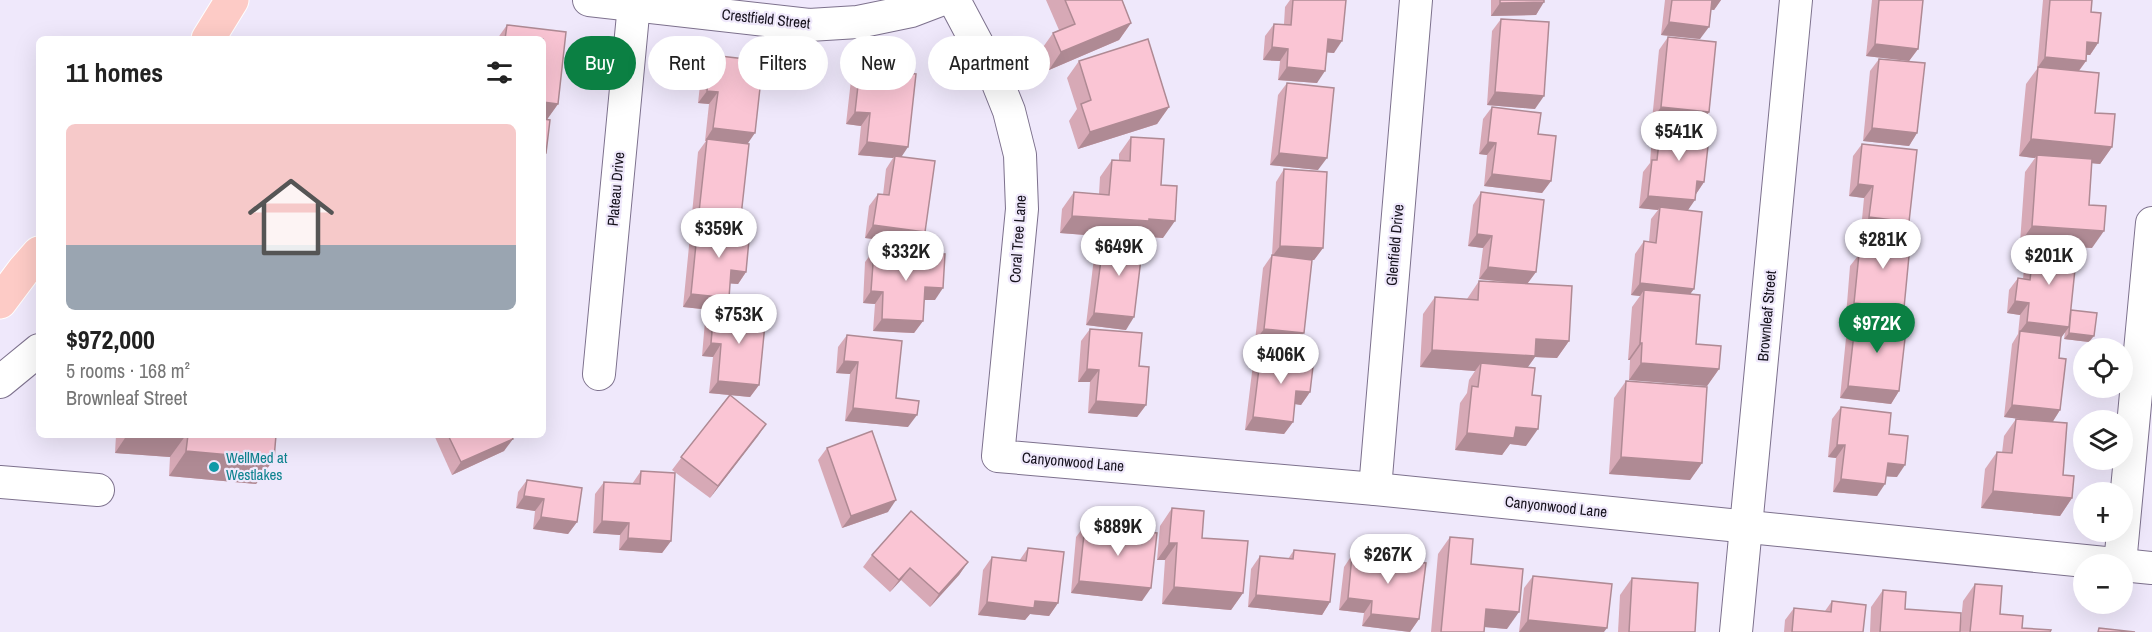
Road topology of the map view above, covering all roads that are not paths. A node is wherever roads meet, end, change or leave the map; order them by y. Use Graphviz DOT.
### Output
graph roads {
  1 [pos="232,0"];
  2 [pos="589,0"];
  3 [pos="940,0"];
  4 [pos="954,0"];
  5 [pos="1416,0"];
  6 [pos="1796,0"];
  7 [pos="634,4"];
  8 [pos="210,36"];
  9 [pos="2152,223"];
  10 [pos="21,269"];
  11 [pos="0,302"];
  12 [pos="36,352"];
  13 [pos="599,374"];
  14 [pos="0,382"];
  15 [pos="998,456"];
  16 [pos="0,482"];
  17 [pos="1374,489"];
  18 [pos="98,490"];
  19 [pos="1748,526"];
  20 [pos="2122,554"];
  21 [pos="2073,560"];
  22 [pos="2133,566"];
  23 [pos="2152,568"];
  24 [pos="1736,632"];
  1 -- 8 [label="main road"];
  2 -- 7 [label="street, Crestfield Street"];
  3 -- 7 [label="street, Crestfield Street"];
  4 -- 15 [label="street, Coral Tree Lane"];
  5 -- 17 [label="street, Glenfield Drive"];
  6 -- 19 [label="street, Brownleaf Street"];
  7 -- 13 [label="street, Plateau Drive"];
  9 -- 20 [label="street"];
  10 -- 11 [label="main road"];
  12 -- 14 [label="street"];
  15 -- 17 [label="street, Canyonwood Lane"];
  16 -- 18 [label="street"];
  17 -- 19 [label="street, Canyonwood Lane"];
  19 -- 21 [label="street, Canyonwood Lane"];
  19 -- 24 [label="street, Brownleaf Street"];
  22 -- 23 [label="street"];
}
